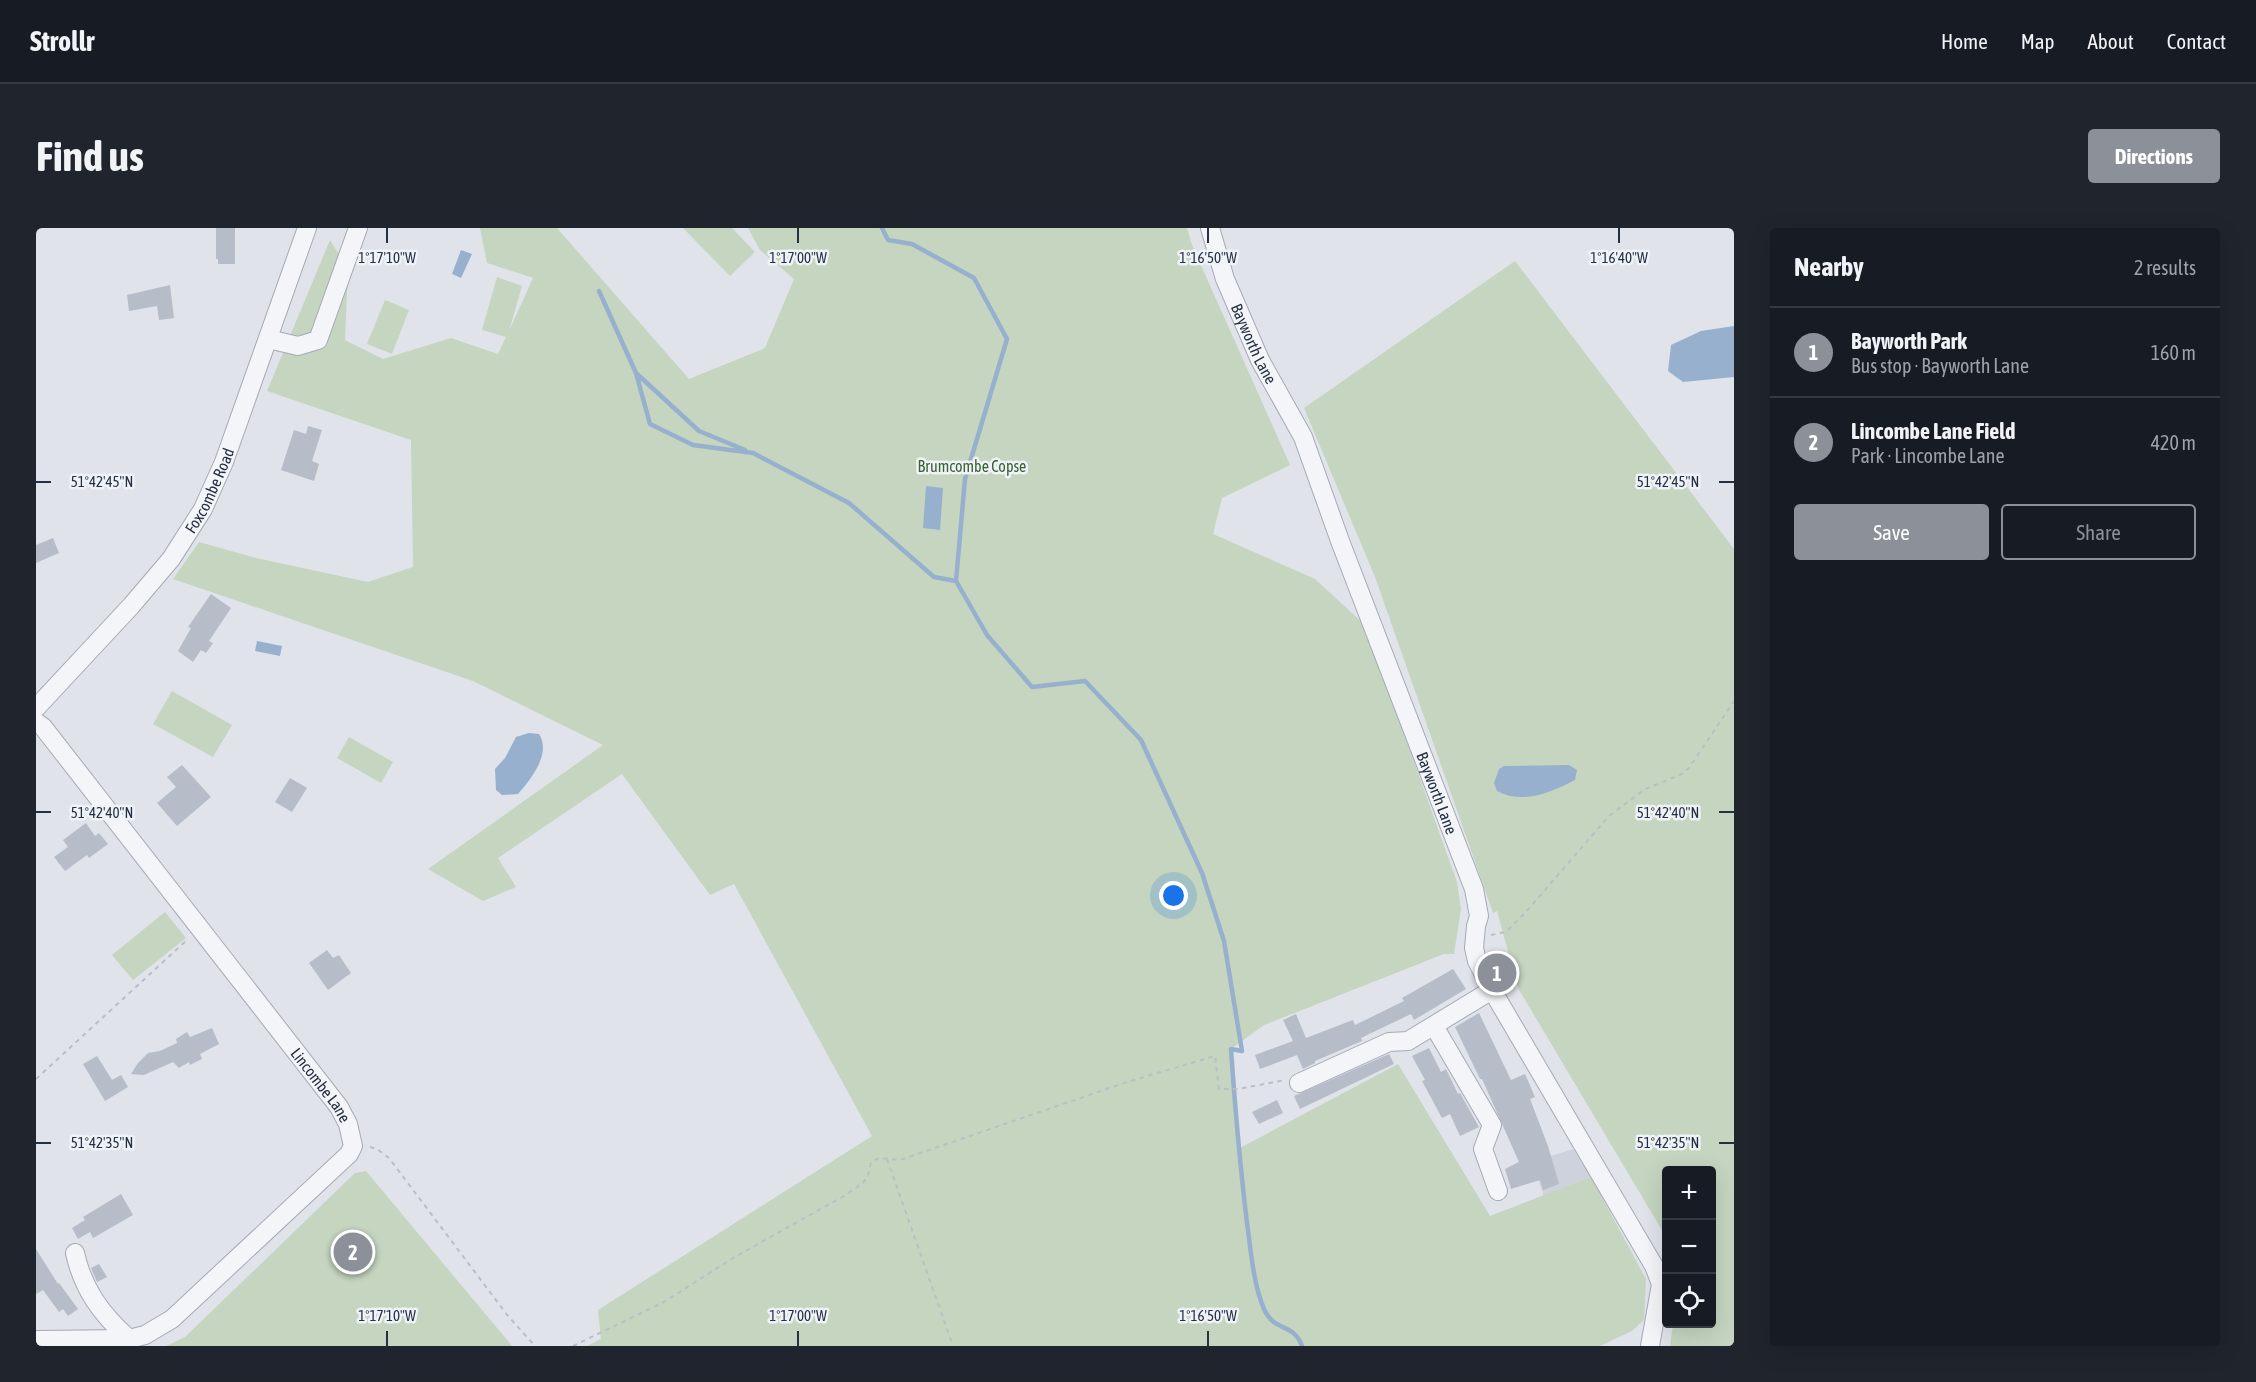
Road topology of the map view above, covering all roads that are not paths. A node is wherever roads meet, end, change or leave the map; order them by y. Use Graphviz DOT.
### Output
graph roads {
  1 [pos="307,228"];
  2 [pos="358,228"];
  3 [pos="1210,228"];
  4 [pos="268,339"];
  5 [pos="36,708"];
  6 [pos="36,722"];
  7 [pos="1492,990"];
  8 [pos="1434,1026"];
  9 [pos="1299,1083"];
  10 [pos="1498,1191"];
  11 [pos="75,1253"];
  12 [pos="129,1339"];
  13 [pos="46,1342"];
  14 [pos="1650,1346"];
  1 -- 4 [label="street, Foxcombe Road"];
  2 -- 4 [label="street"];
  3 -- 7 [label="street, Bayworth Lane"];
  4 -- 5 [label="street, Foxcombe Road"];
  6 -- 12 [label="street, Lincombe Lane"];
  7 -- 8 [label="street"];
  7 -- 14 [label="street, Bayworth Lane"];
  8 -- 9 [label="street"];
  8 -- 10 [label="street"];
  11 -- 12 [label="street"];
  12 -- 13 [label="street"];
}
